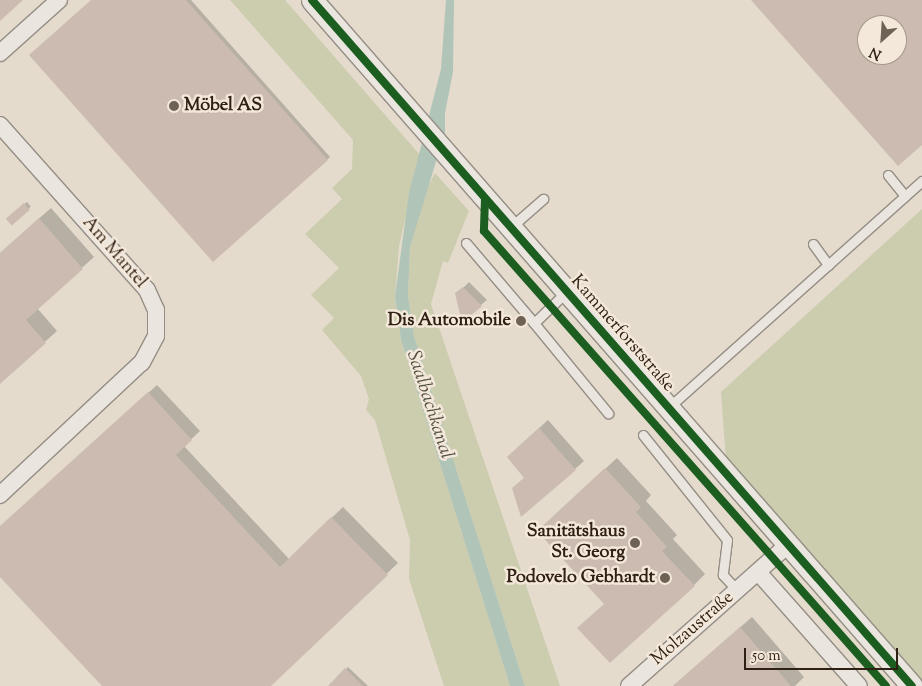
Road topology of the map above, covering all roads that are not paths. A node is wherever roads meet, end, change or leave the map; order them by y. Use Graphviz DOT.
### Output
graph roads {
  1 [pos="58,0"];
  2 [pos="315,2"];
  3 [pos="0,53"];
  4 [pos="0,125"];
  5 [pos="888,175"];
  6 [pos="922,181"];
  7 [pos="905,196"];
  8 [pos="542,199"];
  9 [pos="509,228"];
  10 [pos="466,243"];
  11 [pos="813,244"];
  12 [pos="828,265"];
  13 [pos="566,293"];
  14 [pos="534,323"];
  15 [pos="668,408"];
  16 [pos="608,413"];
  17 [pos="643,435"];
  18 [pos="0,495"];
  19 [pos="788,546"];
  20 [pos="758,572"];
  21 [pos="737,590"];
  22 [pos="629,686"];
  23 [pos="859,686"];
  24 [pos="912,686"];
  1 -- 3 [label="street"];
  2 -- 9 [label="street, Kammerforststraße"];
  4 -- 18 [label="street, Am Mantel"];
  5 -- 7 [label="lane"];
  6 -- 7 [label="lane"];
  7 -- 12 [label="lane"];
  8 -- 9 [label="lane"];
  9 -- 13 [label="street, Kammerforststraße"];
  10 -- 14 [label="lane"];
  11 -- 12 [label="lane"];
  12 -- 15 [label="lane"];
  13 -- 14 [label="lane"];
  13 -- 15 [label="street, Kammerforststraße"];
  14 -- 16 [label="lane"];
  15 -- 19 [label="street, Kammerforststraße"];
  17 -- 21 [label="lane"];
  19 -- 20 [label="street, Molzaustraße"];
  19 -- 24 [label="street, Kammerforststraße"];
  20 -- 21 [label="street, Molzaustraße"];
  20 -- 23 [label="street"];
  21 -- 22 [label="street, Molzaustraße"];
}
